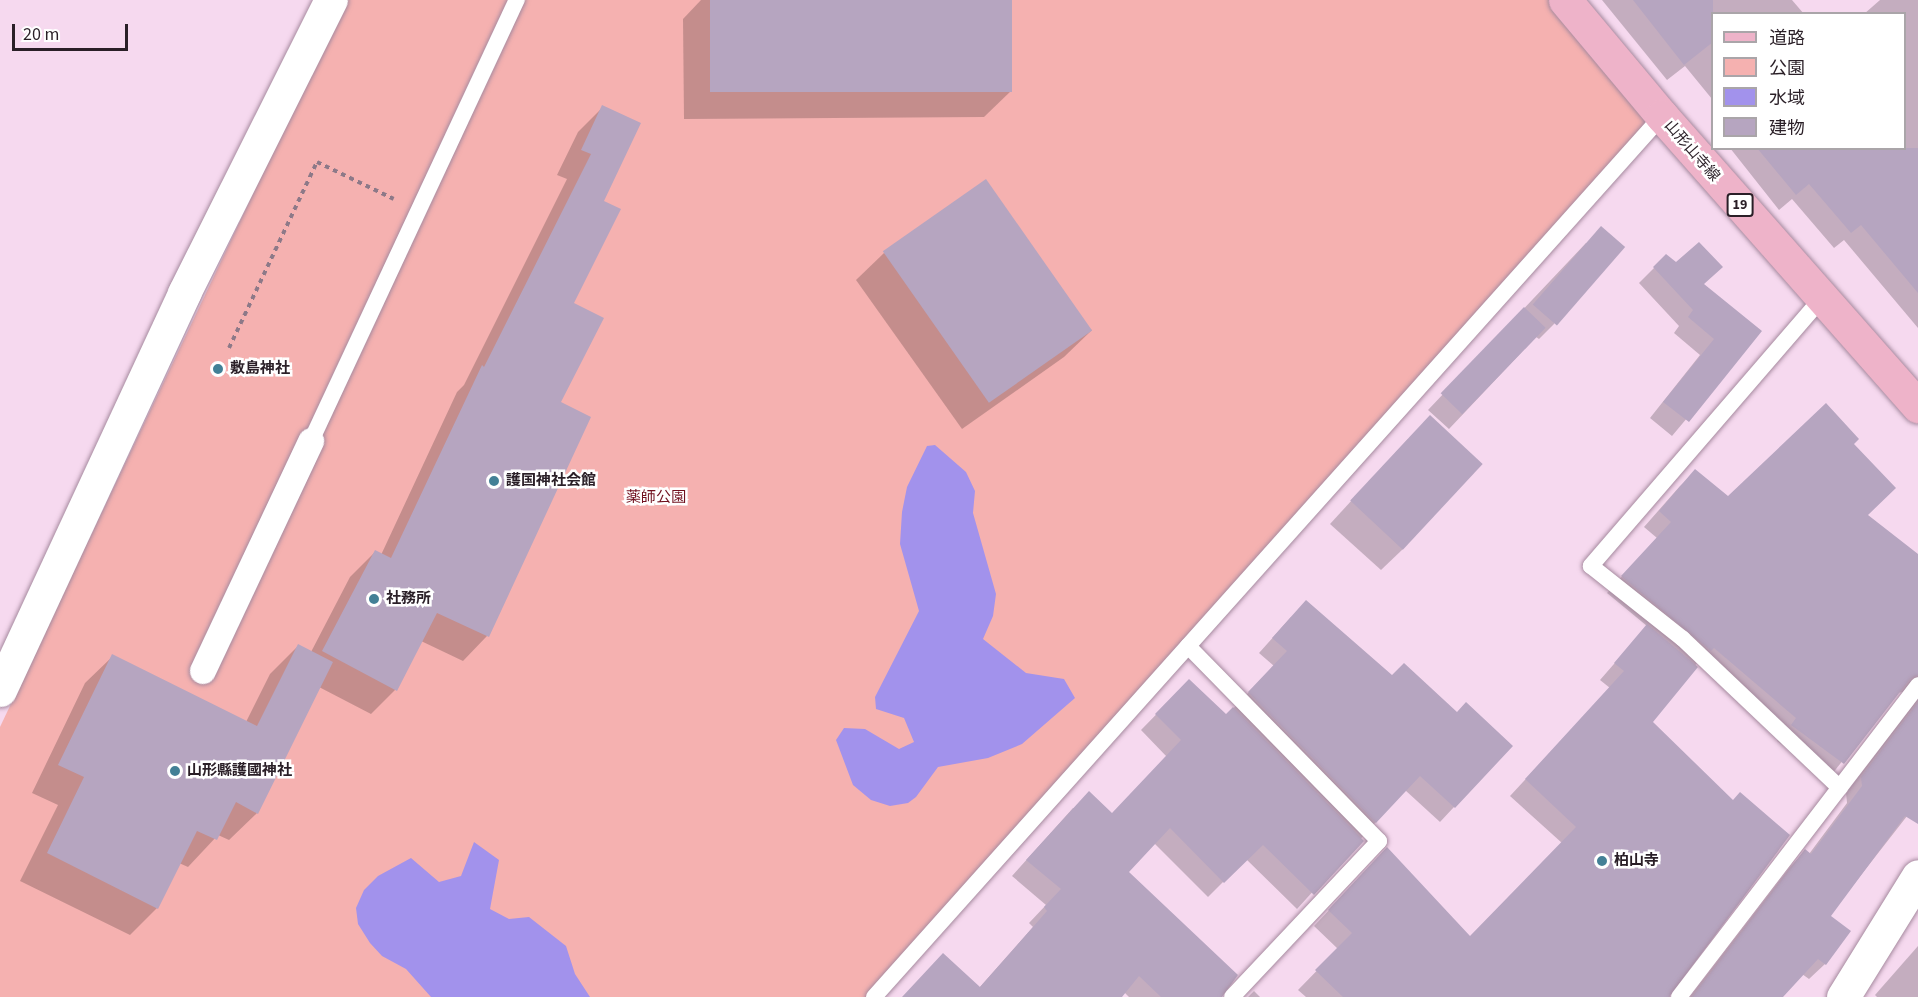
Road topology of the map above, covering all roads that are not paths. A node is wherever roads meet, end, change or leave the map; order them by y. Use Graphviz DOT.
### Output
graph roads {
  1 [pos="331,0"];
  2 [pos="518,0"];
  3 [pos="1565,0"];
  4 [pos="1662,116"];
  5 [pos="1822,298"];
  6 [pos="1918,406"];
  7 [pos="311,441"];
  8 [pos="1188,646"];
  9 [pos="203,671"];
  10 [pos="1918,685"];
  11 [pos="0,690"];
  12 [pos="1840,788"];
  13 [pos="1918,876"];
  14 [pos="874,997"];
  15 [pos="1232,997"];
  16 [pos="1679,997"];
  17 [pos="1843,997"];
  1 -- 11 [label="street"];
  2 -- 7 [label="lane"];
  3 -- 4 [label="main road, 山形山寺線 / 19"];
  4 -- 5 [label="main road, 山形山寺線 / 19"];
  4 -- 8 [label="lane"];
  5 -- 6 [label="main road, 山形山寺線 / 19"];
  5 -- 12 [label="lane"];
  7 -- 9 [label="street"];
  8 -- 14 [label="lane"];
  8 -- 15 [label="lane"];
  10 -- 12 [label="lane"];
  12 -- 16 [label="lane"];
  13 -- 17 [label="street"];
}
